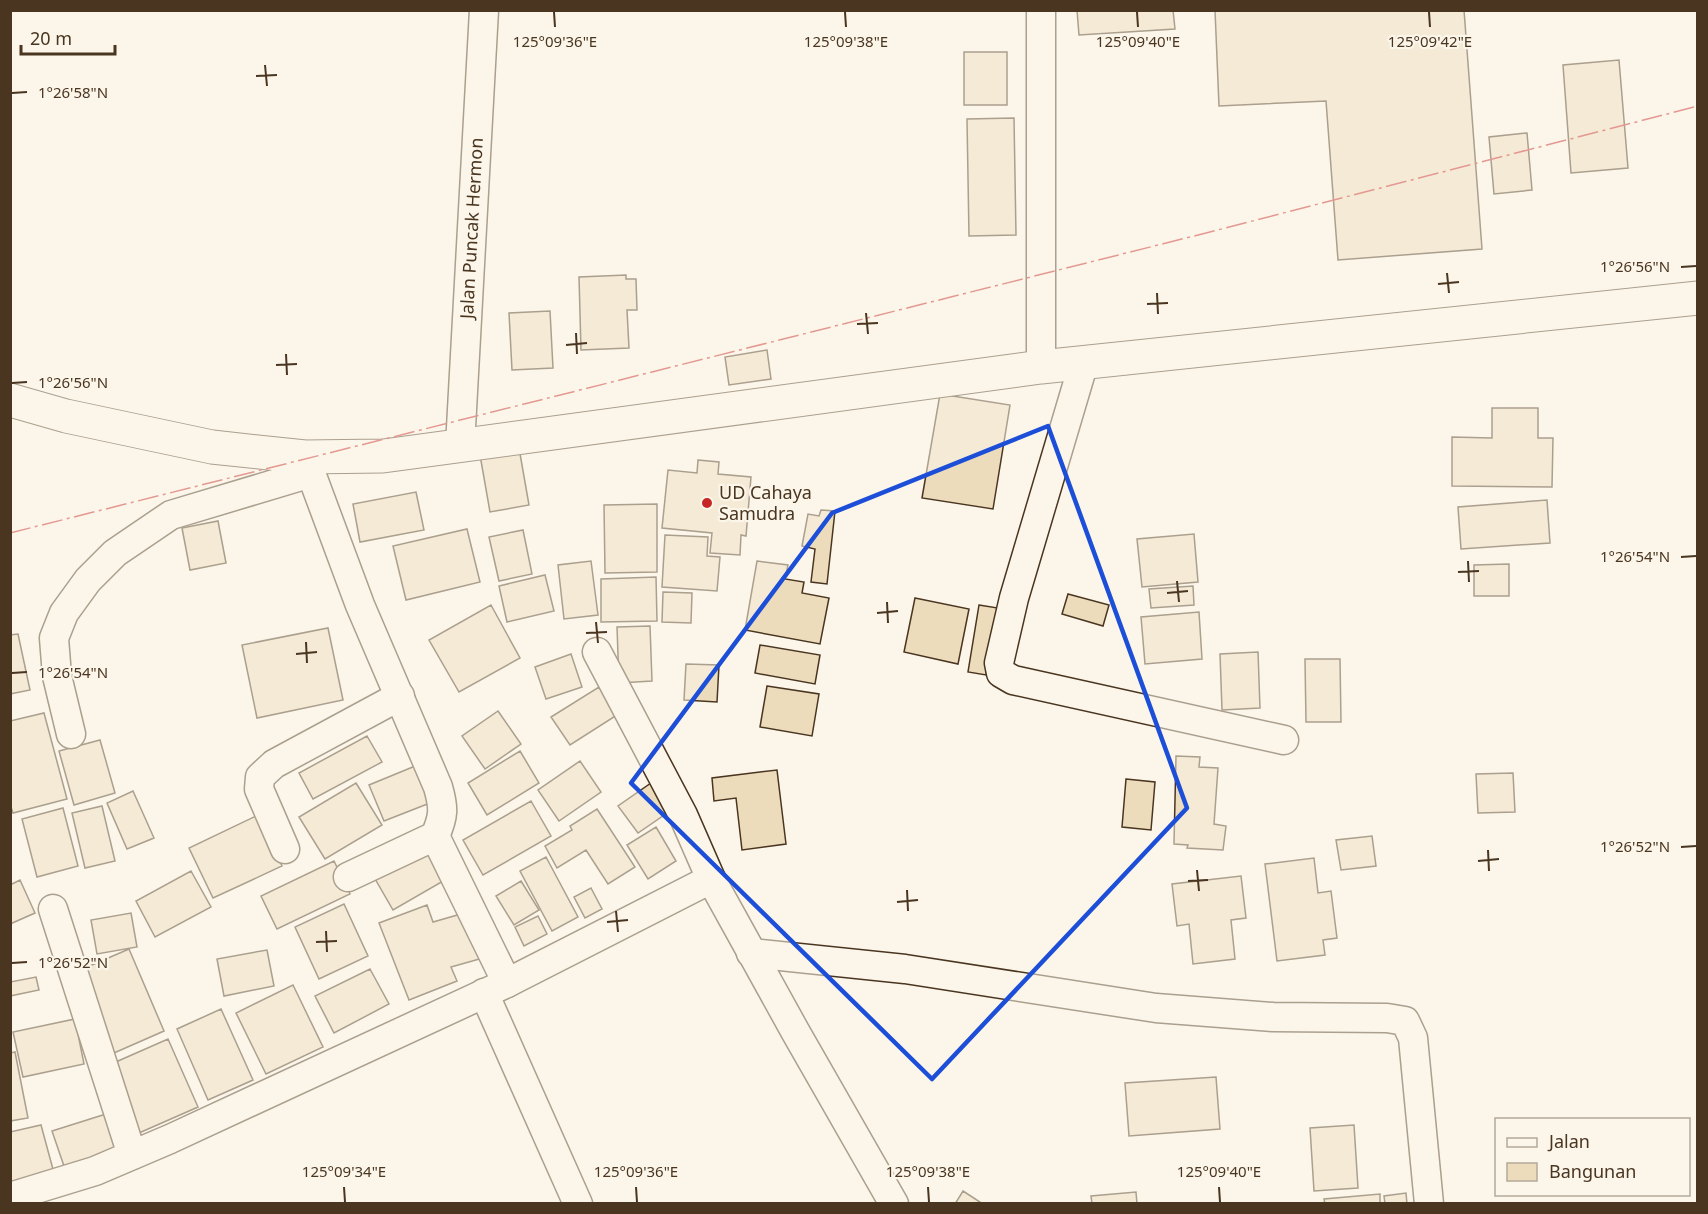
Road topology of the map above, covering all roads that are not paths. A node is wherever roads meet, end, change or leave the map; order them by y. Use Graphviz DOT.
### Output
graph roads {
  1 [pos="484,10"];
  2 [pos="1041,10"];
  3 [pos="1698,298"];
  4 [pos="1084,362"];
  5 [pos="1041,367"];
  6 [pos="10,400"];
  7 [pos="460,446"];
  8 [pos="308,465"];
  9 [pos="597,652"];
  10 [pos="400,696"];
  11 [pos="71,734"];
  12 [pos="1284,740"];
  13 [pos="435,836"];
  14 [pos="285,849"];
  15 [pos="348,877"];
  16 [pos="711,879"];
  17 [pos="52,909"];
  18 [pos="751,953"];
  19 [pos="495,988"];
  20 [pos="132,1155"];
  21 [pos="10,1197"];
  22 [pos="578,1203"];
  23 [pos="894,1203"];
  24 [pos="1429,1203"];
  1 -- 7 [label="street, Jalan Puncak Hermon"];
  2 -- 5 [label="street"];
  3 -- 4 [label="street"];
  4 -- 5 [label="street"];
  4 -- 12 [label="street"];
  5 -- 7 [label="street"];
  6 -- 8 [label="street"];
  7 -- 8 [label="street"];
  8 -- 10 [label="street"];
  8 -- 11 [label="street"];
  9 -- 16 [label="street"];
  10 -- 13 [label="street"];
  10 -- 14 [label="street"];
  13 -- 15 [label="street"];
  13 -- 19 [label="street"];
  16 -- 18 [label="street"];
  16 -- 19 [label="street"];
  17 -- 20 [label="street"];
  18 -- 23 [label="street"];
  18 -- 24 [label="street"];
  19 -- 20 [label="street"];
  19 -- 22 [label="street"];
  20 -- 21 [label="street"];
}
